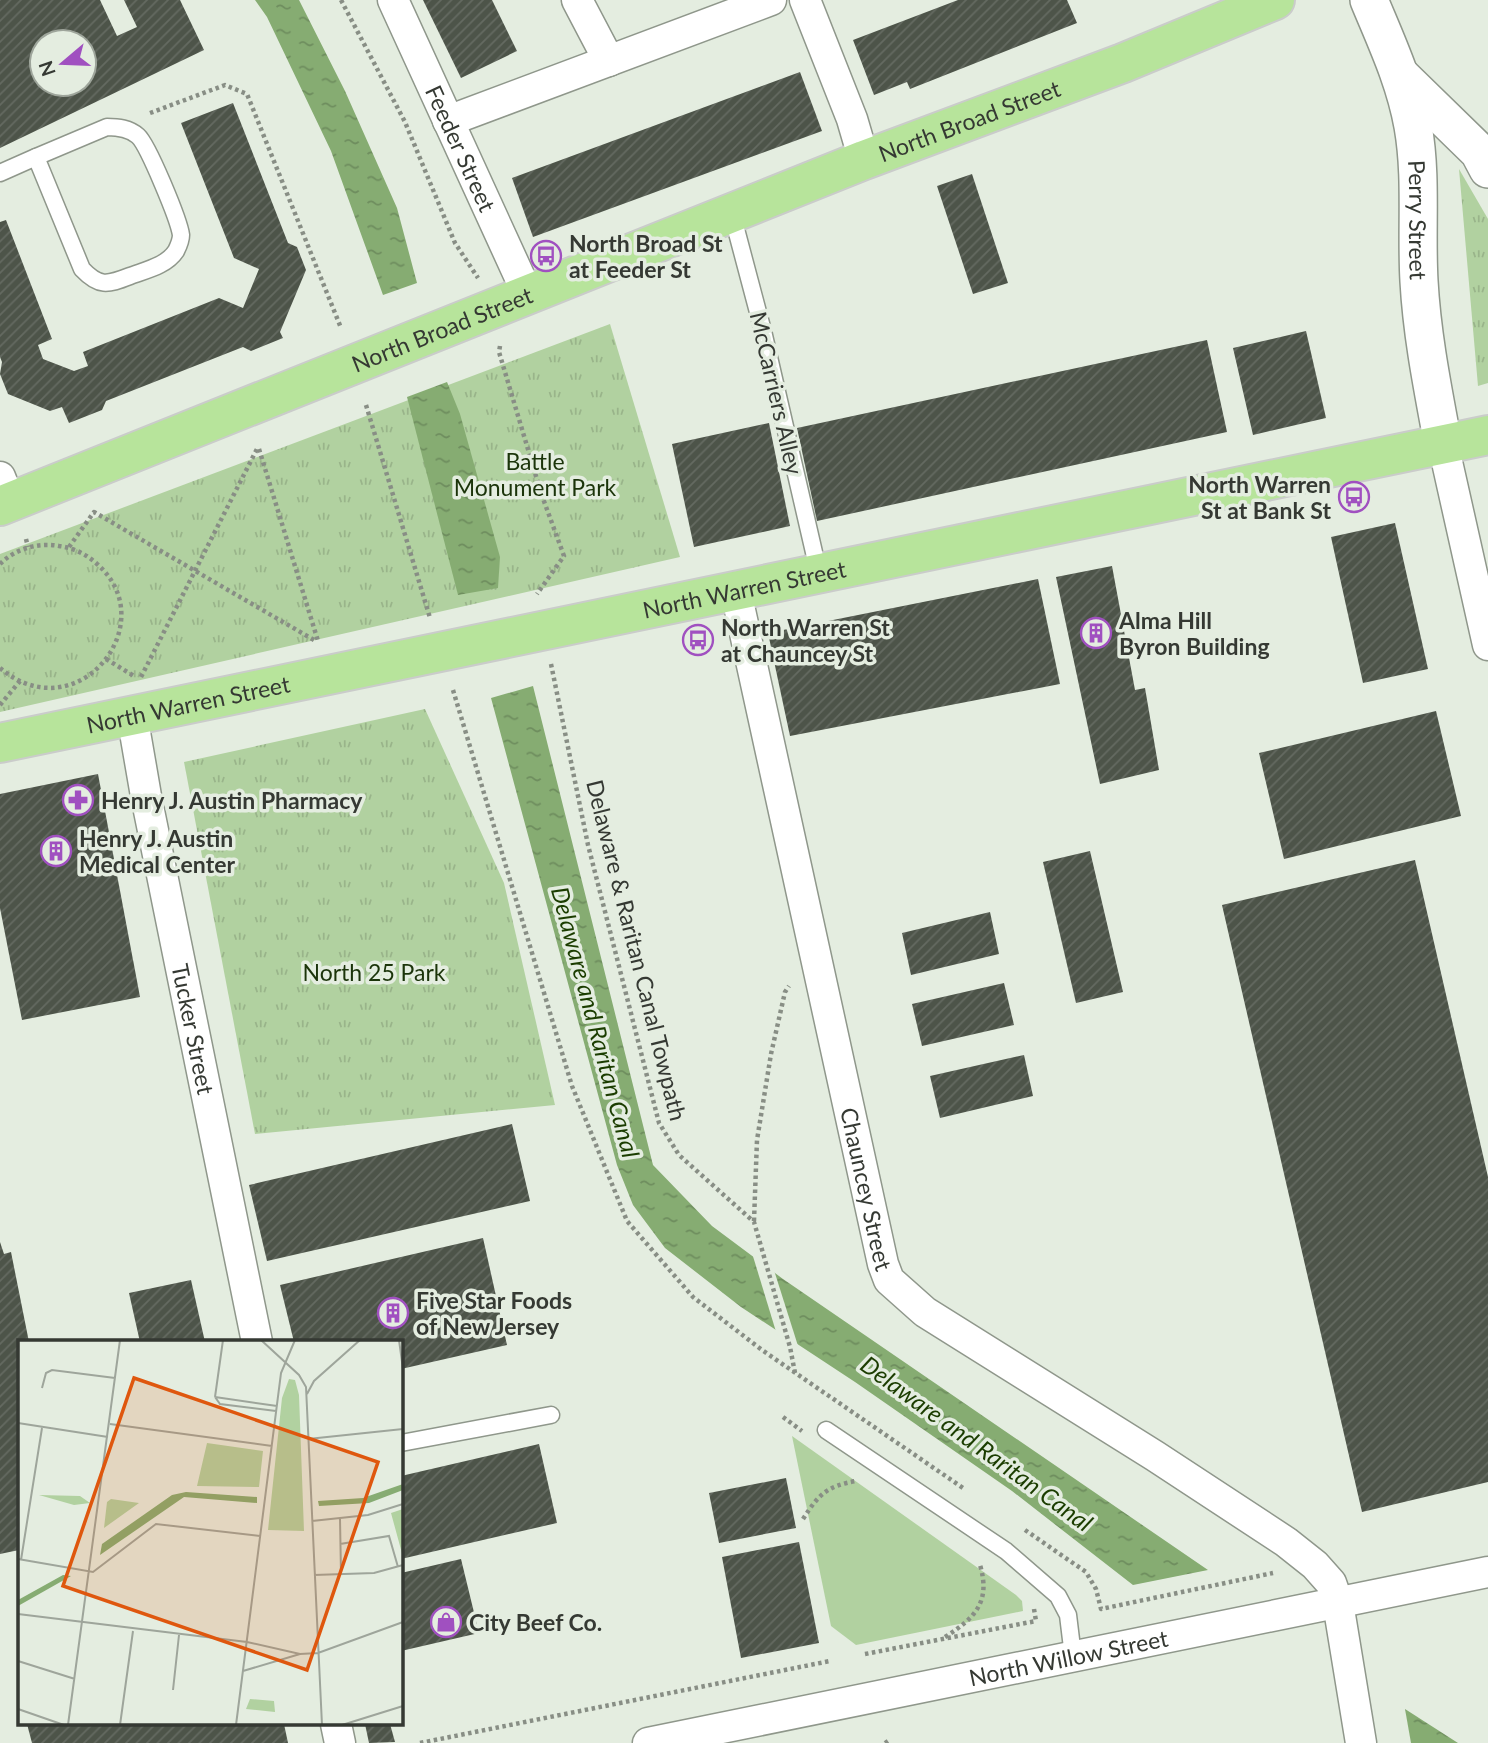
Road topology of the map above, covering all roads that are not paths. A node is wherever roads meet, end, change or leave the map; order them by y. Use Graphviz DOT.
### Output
graph roads {
  1 [pos="393,0"];
  2 [pos="577,0"];
  3 [pos="771,0"];
  4 [pos="805,0"];
  5 [pos="1275,0"];
  6 [pos="1368,0"];
  7 [pos="609,61"];
  8 [pos="1401,76"];
  9 [pos="448,121"];
  10 [pos="36,157"];
  11 [pos="864,160"];
  12 [pos="1488,169"];
  13 [pos="0,173"];
  14 [pos="732,214"];
  15 [pos="528,295"];
  16 [pos="1488,435"];
  17 [pos="1443,444"];
  18 [pos="3,495"];
  19 [pos="818,574"];
  20 [pos="736,592"];
  21 [pos="1488,645"];
  22 [pos="132,715"];
  23 [pos="0,743"];
  24 [pos="257,1340"];
  25 [pos="551,1415"];
  26 [pos="826,1430"];
  27 [pos="402,1443"];
  28 [pos="1488,1573"];
  29 [pos="1338,1603"];
  30 [pos="1073,1656"];
  31 [pos="648,1743"];
  32 [pos="1361,1743"];
  1 -- 9 [label="street, Feeder Street"];
  2 -- 7 [label="street"];
  3 -- 7 [label="street"];
  4 -- 11 [label="street"];
  5 -- 11 [label="main road, North Broad Street"];
  6 -- 8 [label="street, Perry Street"];
  7 -- 9 [label="street"];
  8 -- 12 [label="street"];
  8 -- 17 [label="street, Perry Street"];
  9 -- 15 [label="street, Feeder Street"];
  10 -- 10 [label="lane"];
  10 -- 13 [label="lane"];
  11 -- 14 [label="main road, North Broad Street"];
  14 -- 15 [label="main road, North Broad Street"];
  14 -- 19 [label="lane, McCarriers Alley"];
  15 -- 18 [label="main road, North Broad Street"];
  16 -- 17 [label="main road, North Warren Street"];
  17 -- 19 [label="main road, North Warren Street"];
  17 -- 21 [label="street"];
  19 -- 20 [label="main road, North Warren Street"];
  20 -- 22 [label="main road, North Warren Street"];
  20 -- 29 [label="street, Chauncey Street"];
  22 -- 23 [label="main road, North Warren Street"];
  22 -- 24 [label="street, Tucker Street"];
  25 -- 27 [label="lane"];
  26 -- 30 [label="lane"];
  28 -- 29 [label="street, North Willow Street"];
  29 -- 30 [label="street, North Willow Street"];
  29 -- 32 [label="street, Chauncey Street"];
  30 -- 31 [label="street, North Willow Street"];
}
